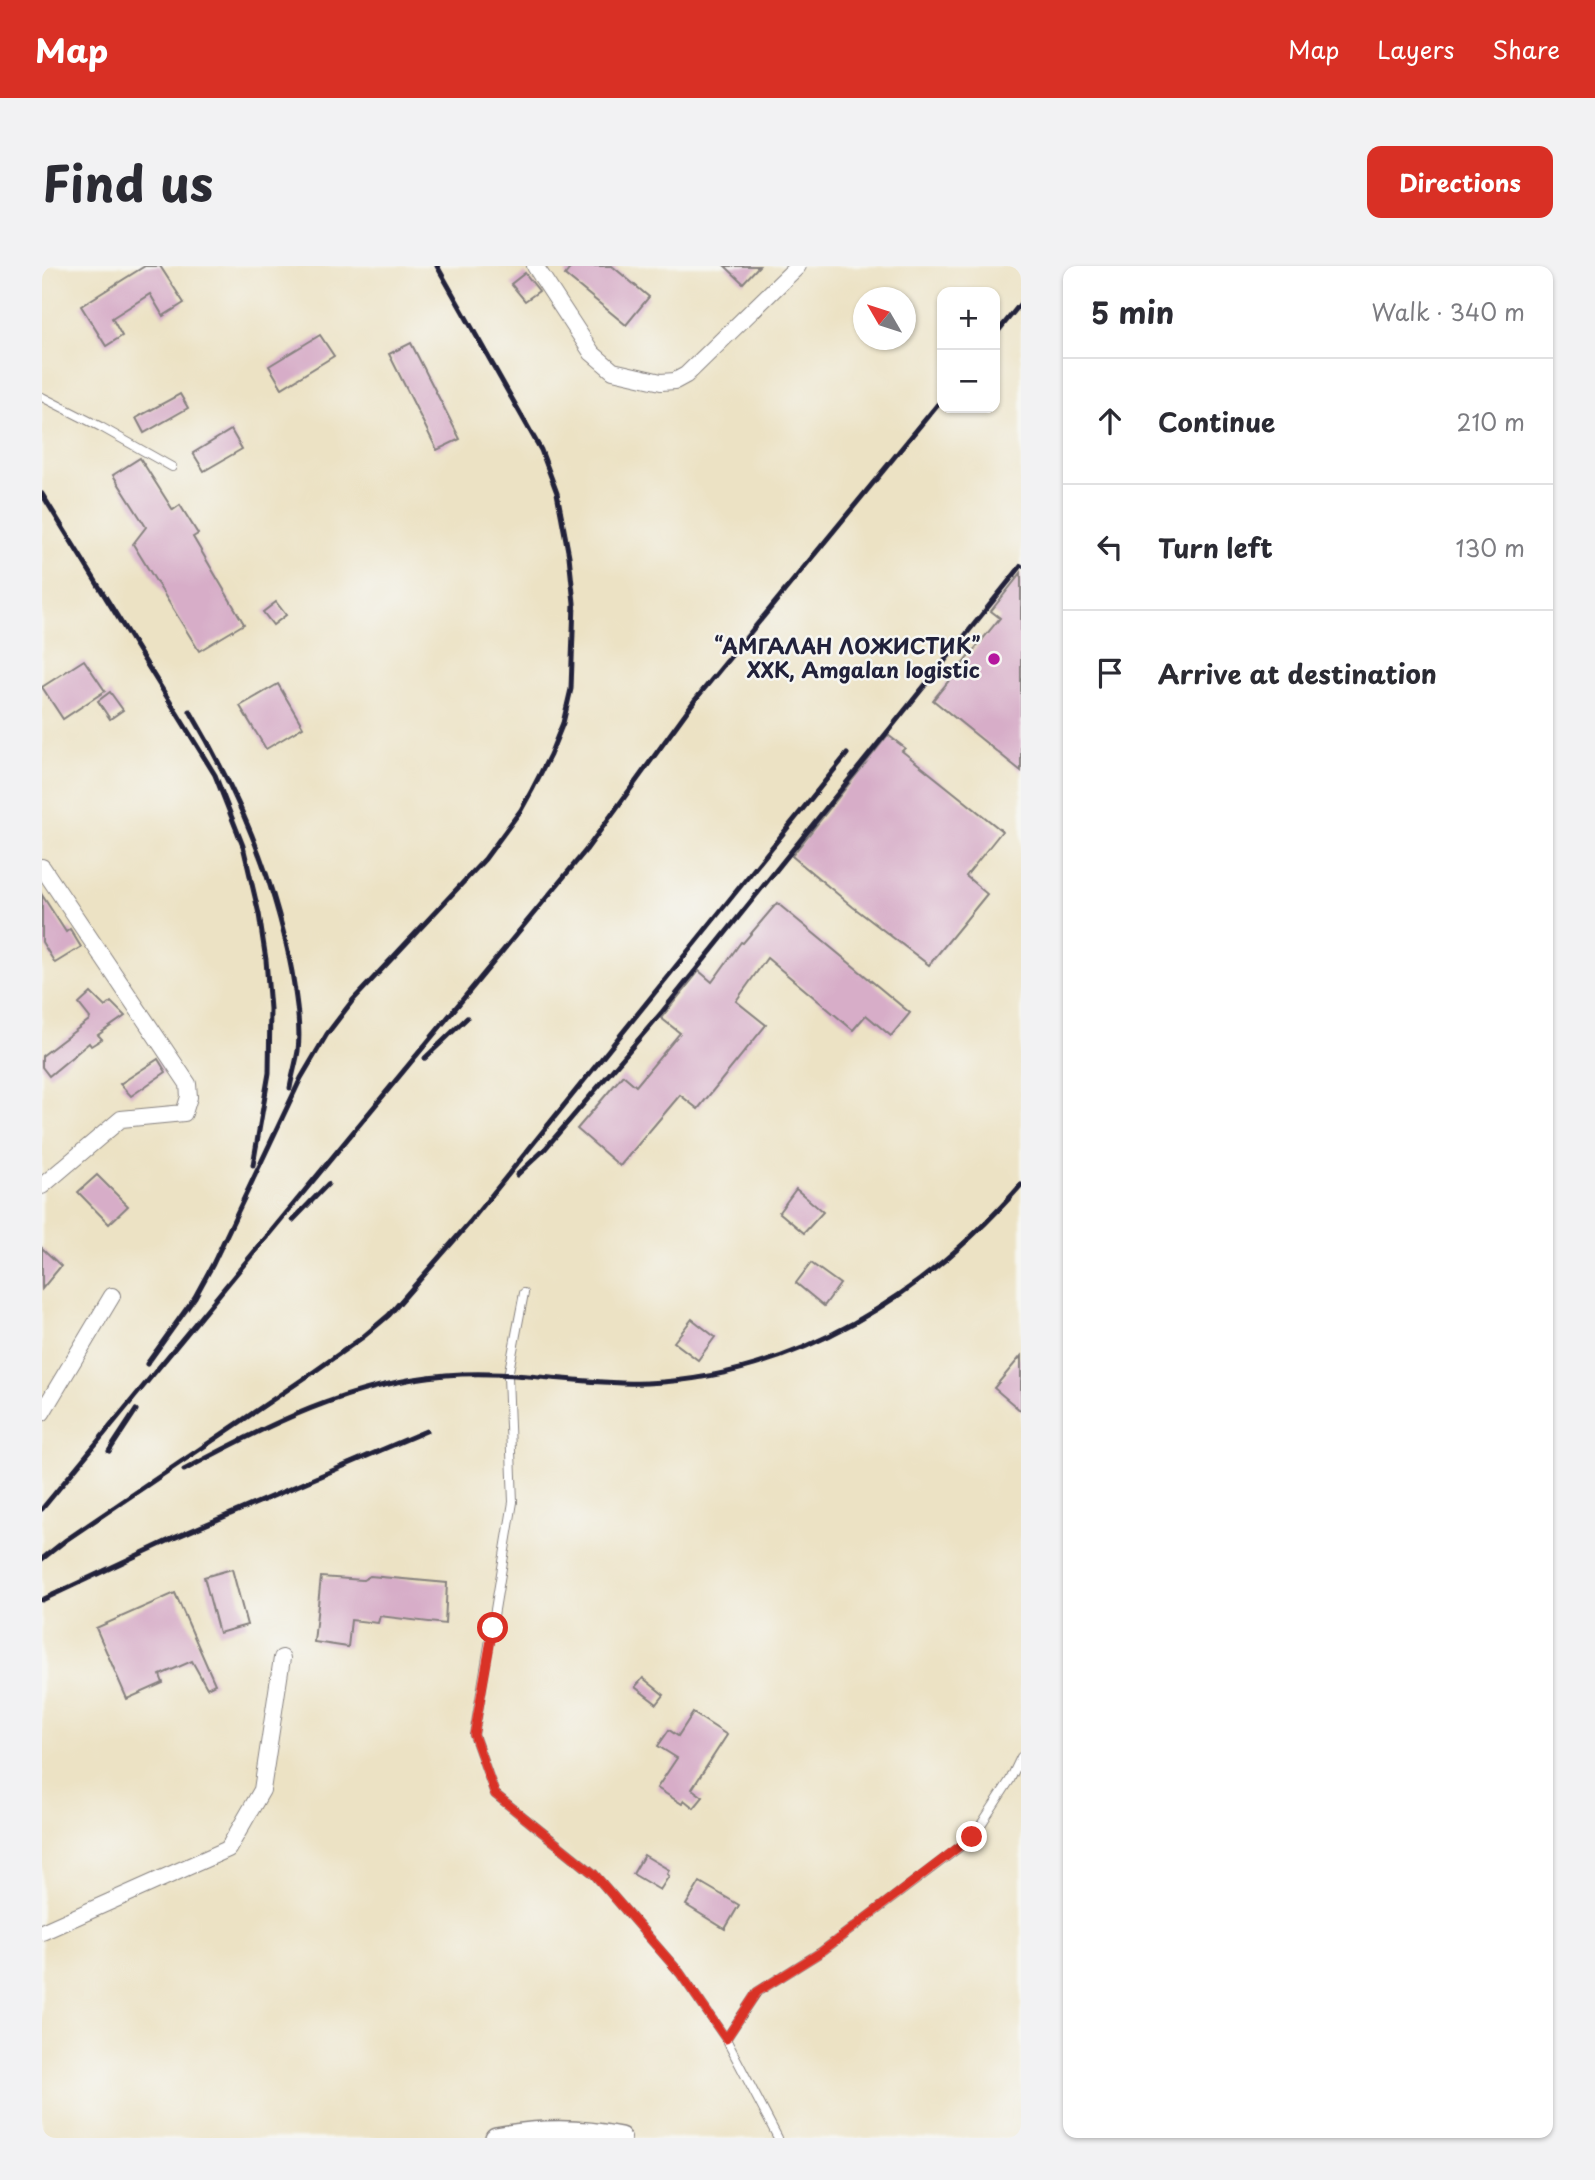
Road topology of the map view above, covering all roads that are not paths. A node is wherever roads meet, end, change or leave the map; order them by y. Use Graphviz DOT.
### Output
graph roads {
  1 [pos="535,266"];
  2 [pos="798,266"];
  3 [pos="42,397"];
  4 [pos="172,467"];
  5 [pos="42,867"];
  6 [pos="42,1186"];
  7 [pos="524,1293"];
  8 [pos="112,1296"];
  9 [pos="42,1413"];
  10 [pos="282,1658"];
  11 [pos="1021,1757"];
  12 [pos="42,1932"];
  13 [pos="726,2039"];
  14 [pos="496,2138"];
  15 [pos="620,2138"];
  16 [pos="778,2138"];
  1 -- 2 [label="street"];
  3 -- 4 [label="lane"];
  5 -- 6 [label="street"];
  7 -- 13 [label="lane"];
  8 -- 9 [label="street"];
  10 -- 12 [label="street"];
  11 -- 13 [label="lane"];
  13 -- 16 [label="lane"];
  14 -- 15 [label="main road"];
}
